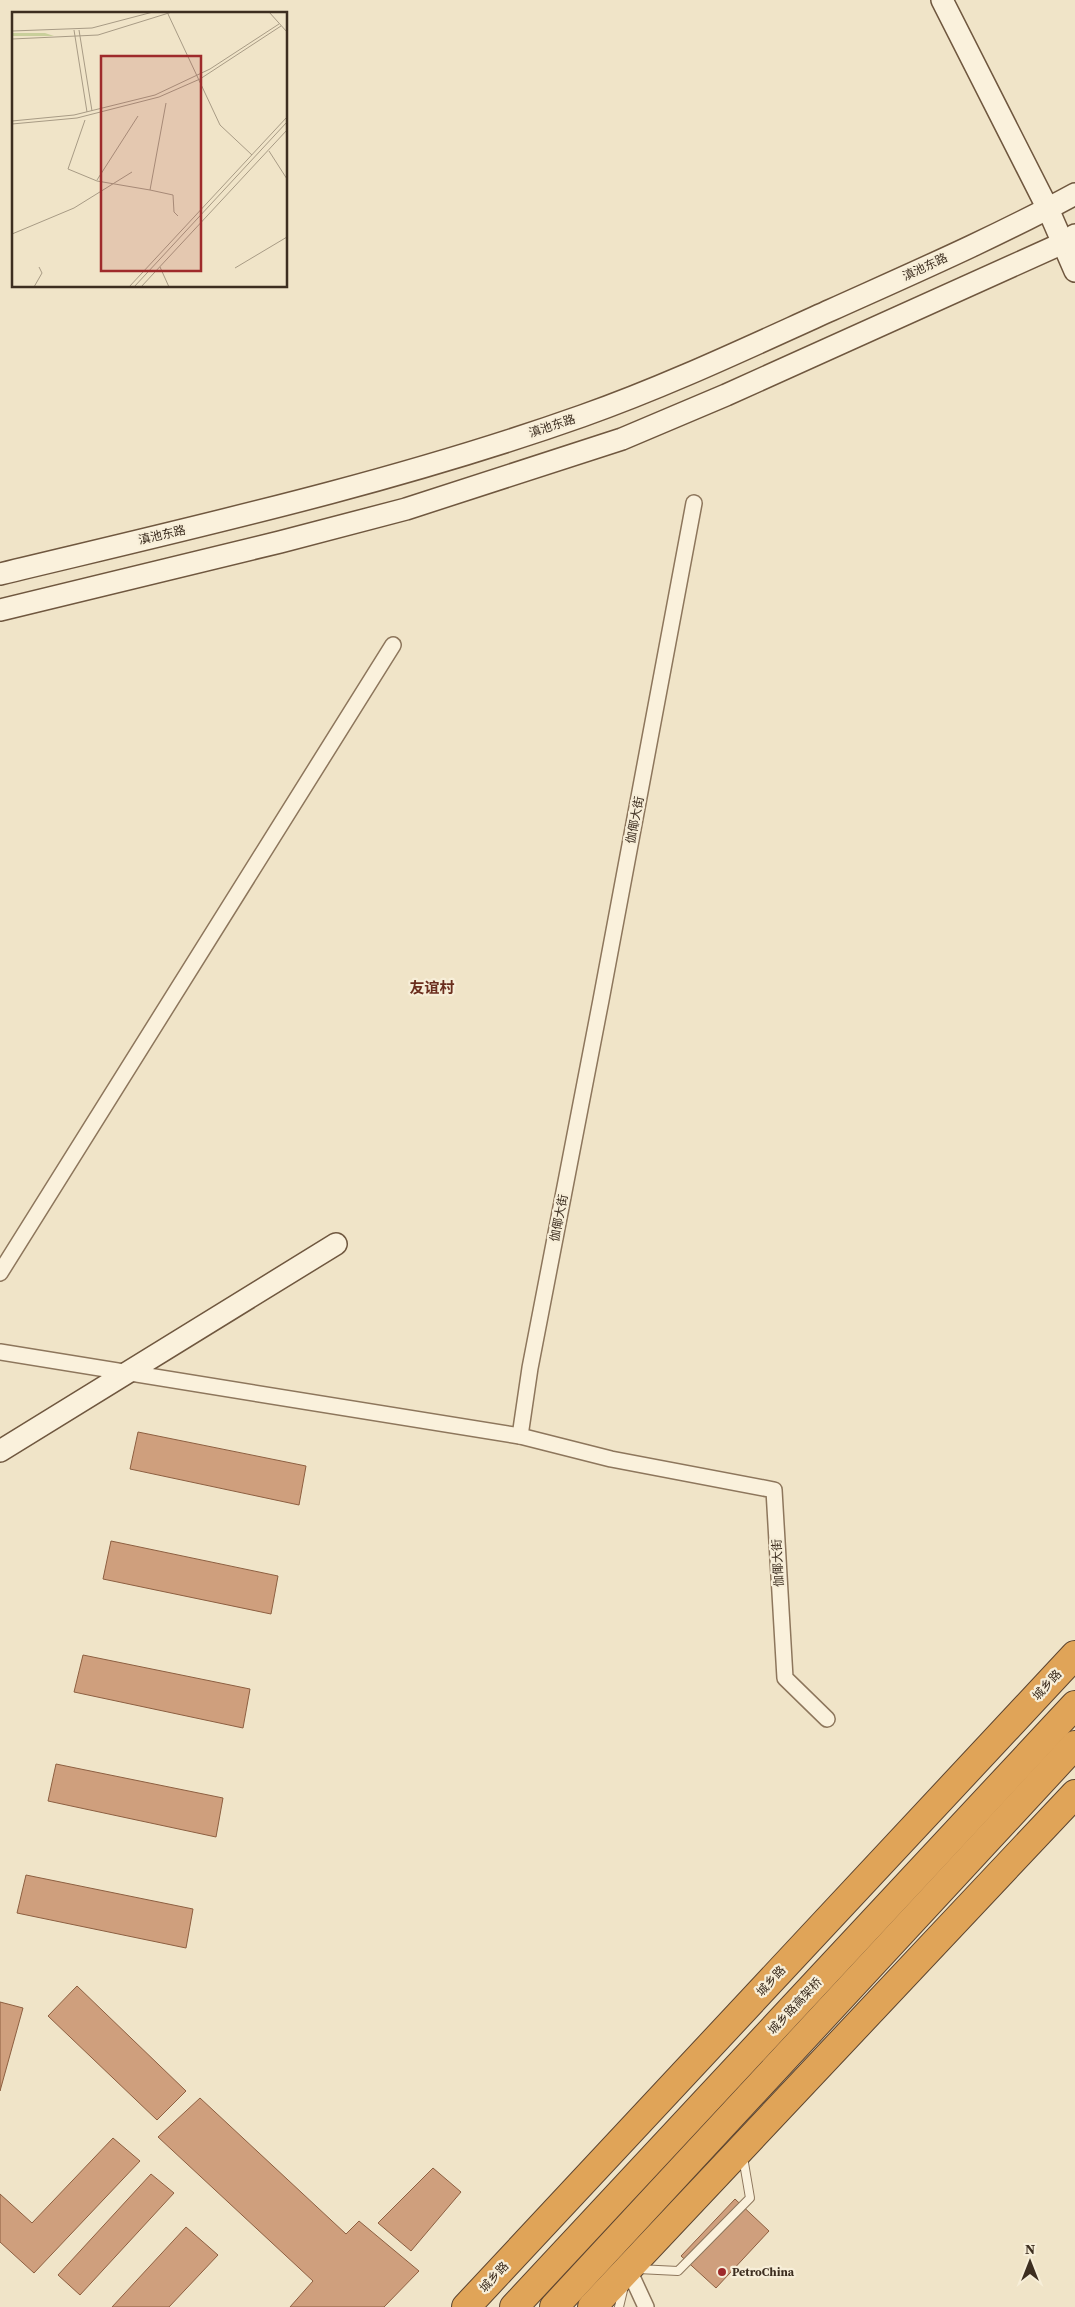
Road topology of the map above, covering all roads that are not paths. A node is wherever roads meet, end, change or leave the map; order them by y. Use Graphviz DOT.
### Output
graph roads {
  1 [pos="942,0"];
  2 [pos="1075,194"];
  3 [pos="1048,209"];
  4 [pos="1069,239"];
  5 [pos="1075,271"];
  6 [pos="694,503"];
  7 [pos="0,574"];
  8 [pos="0,610"];
  9 [pos="393,645"];
  10 [pos="336,1244"];
  11 [pos="0,1273"];
  12 [pos="0,1352"];
  13 [pos="520,1436"];
  14 [pos="0,1451"];
  15 [pos="1075,1655"];
  16 [pos="1075,1705"];
  17 [pos="827,1719"];
  18 [pos="1075,1744"];
  19 [pos="1075,1794"];
  20 [pos="742,2147"];
  21 [pos="628,2268"];
  22 [pos="466,2307"];
  23 [pos="514,2307"];
  24 [pos="554,2307"];
  25 [pos="592,2307"];
  26 [pos="619,2307"];
  27 [pos="646,2307"];
  1 -- 3 [label="street"];
  2 -- 3 [label="street, 滇池东路"];
  3 -- 4 [label="street"];
  3 -- 7 [label="street, 滇池东路"];
  4 -- 5 [label="street"];
  4 -- 8 [label="street"];
  6 -- 13 [label="street, 伽倻大街"];
  9 -- 11 [label="street"];
  10 -- 14 [label="street"];
  12 -- 13 [label="street"];
  13 -- 17 [label="street, 伽倻大街"];
  15 -- 22 [label="highway, 城乡路"];
  16 -- 23 [label="highway, 城乡路高架桥"];
  18 -- 24 [label="highway"];
  19 -- 20 [label="highway"];
  20 -- 21 [label="highway"];
  20 -- 21 [label="lane"];
  21 -- 25 [label="highway"];
  21 -- 26 [label="lane"];
  21 -- 27 [label="street"];
}
